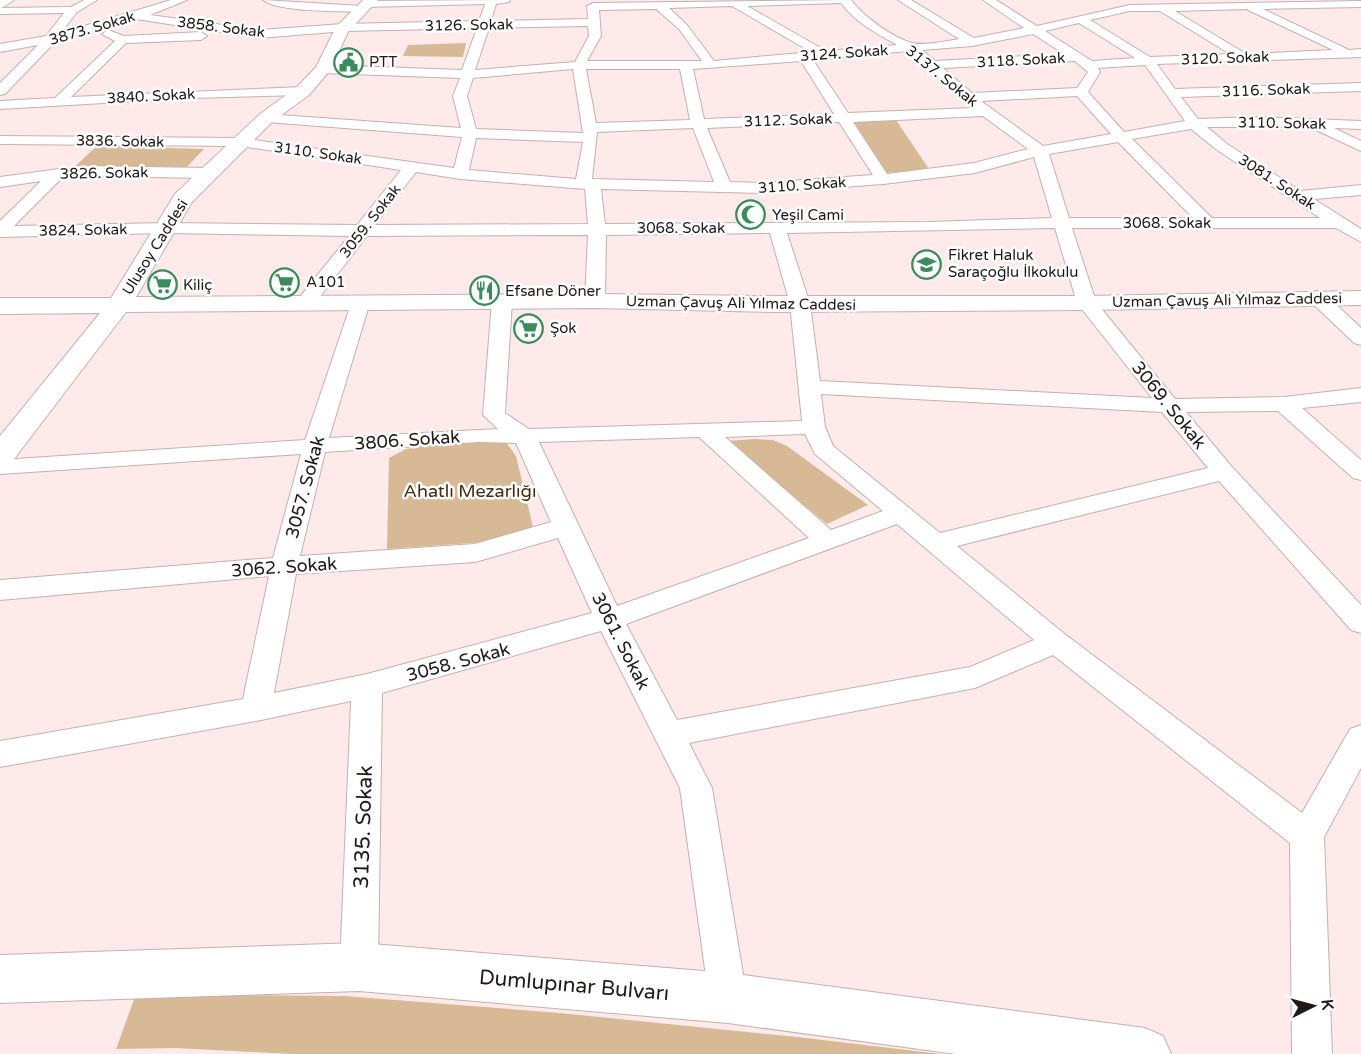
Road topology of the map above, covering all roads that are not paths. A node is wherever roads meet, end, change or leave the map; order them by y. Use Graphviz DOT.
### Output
graph roads {
  1 [pos="7,0"];
  2 [pos="92,0"];
  3 [pos="182,0"];
  4 [pos="268,0"];
  5 [pos="496,0"];
  6 [pos="839,0"];
  7 [pos="845,0"];
  8 [pos="903,0"];
  9 [pos="988,0"];
  10 [pos="1100,0"];
  11 [pos="732,2"];
  12 [pos="1240,2"];
  13 [pos="593,3"];
  14 [pos="1357,3"];
  15 [pos="366,4"];
  16 [pos="0,5"];
  17 [pos="660,6"];
  18 [pos="1160,6"];
  19 [pos="73,9"];
  20 [pos="1114,9"];
  21 [pos="0,11"];
  22 [pos="138,16"];
  23 [pos="1080,19"];
  24 [pos="595,22"];
  25 [pos="483,25"];
  26 [pos="97,29"];
  27 [pos="342,29"];
  28 [pos="1034,30"];
  29 [pos="259,34"];
  30 [pos="123,40"];
  31 [pos="50,41"];
  32 [pos="972,42"];
  33 [pos="0,48"];
  34 [pos="912,48"];
  35 [pos="1354,53"];
  36 [pos="824,55"];
  37 [pos="804,56"];
  38 [pos="1076,57"];
  39 [pos="1243,57"];
  40 [pos="1361,58"];
  41 [pos="1148,61"];
  42 [pos="579,65"];
  43 [pos="711,65"];
  44 [pos="930,65"];
  45 [pos="686,66"];
  46 [pos="1089,66"];
  47 [pos="323,69"];
  48 [pos="468,74"];
  49 [pos="1361,87"];
  50 [pos="0,91"];
  51 [pos="303,91"];
  52 [pos="1081,92"];
  53 [pos="1172,93"];
  54 [pos="968,97"];
  55 [pos="59,101"];
  56 [pos="0,105"];
  57 [pos="986,112"];
  58 [pos="266,118"];
  59 [pos="844,118"];
  60 [pos="1310,122"];
  61 [pos="699,123"];
  62 [pos="1194,124"];
  63 [pos="1361,125"];
  64 [pos="471,133"];
  65 [pos="590,133"];
  66 [pos="1120,136"];
  67 [pos="0,140"];
  68 [pos="90,141"];
  69 [pos="240,142"];
  70 [pos="1361,147"];
  71 [pos="1040,151"];
  72 [pos="412,167"];
  73 [pos="209,173"];
  74 [pos="57,174"];
  75 [pos="460,174"];
  76 [pos="883,179"];
  77 [pos="0,182"];
  78 [pos="588,185"];
  79 [pos="724,188"];
  80 [pos="1361,189"];
  81 [pos="1299,196"];
  82 [pos="1062,223"];
  83 [pos="1209,223"];
  84 [pos="1340,223"];
  85 [pos="166,228"];
  86 [pos="597,228"];
  87 [pos="777,228"];
  88 [pos="361,230"];
  89 [pos="0,231"];
  90 [pos="1361,237"];
  91 [pos="1317,297"];
  92 [pos="1361,298"];
  93 [pos="502,301"];
  94 [pos="595,301"];
  95 [pos="360,302"];
  96 [pos="305,303"];
  97 [pos="1087,303"];
  98 [pos="120,304"];
  99 [pos="800,304"];
  100 [pos="0,306"];
  101 [pos="1361,339"];
  102 [pos="809,387"];
  103 [pos="1361,395"];
  104 [pos="1284,404"];
  105 [pos="1168,406"];
  106 [pos="814,427"];
  107 [pos="704,430"];
  108 [pos="524,436"];
  109 [pos="315,446"];
  110 [pos="0,456"];
  111 [pos="0,467"];
  112 [pos="1224,472"];
  113 [pos="1361,473"];
  114 [pos="900,514"];
  115 [pos="565,527"];
  116 [pos="827,540"];
  117 [pos="937,542"];
  118 [pos="284,566"];
  119 [pos="0,590"];
  120 [pos="609,619"];
  121 [pos="1361,624"];
  122 [pos="1056,642"];
  123 [pos="367,686"];
  124 [pos="256,709"];
  125 [pos="668,734"];
  126 [pos="1361,738"];
  127 [pos="0,754"];
  128 [pos="1307,836"];
  129 [pos="359,967"];
  130 [pos="0,979"];
  131 [pos="728,998"];
  132 [pos="1145,1054"];
  133 [pos="1312,1054"];
  1 -- 16 [label="street"];
  2 -- 19 [label="street"];
  3 -- 22 [label="street, 3873. Sokak"];
  4 -- 15 [label="street"];
  5 -- 15 [label="street"];
  5 -- 25 [label="street"];
  6 -- 11 [label="street"];
  7 -- 34 [label="street, 3137. Sokak"];
  8 -- 32 [label="street"];
  9 -- 28 [label="street"];
  10 -- 20 [label="street"];
  11 -- 17 [label="street"];
  11 -- 36 [label="street"];
  12 -- 14 [label="street, 3124. Sokak"];
  12 -- 18 [label="street, 3124. Sokak"];
  12 -- 35 [label="street"];
  13 -- 17 [label="street"];
  13 -- 24 [label="street"];
  15 -- 27 [label="street, Ulusoy Caddesi"];
  17 -- 43 [label="street"];
  18 -- 20 [label="street, 3124. Sokak"];
  18 -- 39 [label="street"];
  19 -- 21 [label="street"];
  19 -- 31 [label="street"];
  20 -- 23 [label="street, 3124. Sokak"];
  22 -- 26 [label="street, 3873. Sokak"];
  22 -- 29 [label="street, 3858. Sokak"];
  23 -- 28 [label="street, 3124. Sokak"];
  23 -- 41 [label="street"];
  24 -- 25 [label="street, 3126. Sokak"];
  24 -- 42 [label="street"];
  25 -- 27 [label="street, 3126. Sokak"];
  25 -- 48 [label="street"];
  26 -- 30 [label="street"];
  26 -- 31 [label="street, 3873. Sokak"];
  27 -- 29 [label="street, 3858. Sokak"];
  27 -- 47 [label="street, Ulusoy Caddesi"];
  28 -- 32 [label="street, 3124. Sokak"];
  28 -- 38 [label="street"];
  29 -- 30 [label="street"];
  30 -- 55 [label="street"];
  31 -- 33 [label="street, 3873. Sokak"];
  31 -- 50 [label="street"];
  32 -- 34 [label="street, 3124. Sokak"];
  34 -- 36 [label="street, 3124. Sokak"];
  34 -- 44 [label="street, 3137. Sokak"];
  35 -- 39 [label="street, 3120. Sokak"];
  35 -- 40 [label="street"];
  36 -- 37 [label="street, 3124. Sokak"];
  37 -- 43 [label="street, 3124. Sokak"];
  37 -- 59 [label="street"];
  38 -- 44 [label="street, 3118. Sokak"];
  38 -- 46 [label="street"];
  39 -- 41 [label="street, 3120. Sokak"];
  41 -- 46 [label="street, 3120. Sokak"];
  41 -- 53 [label="street, 3081. Sokak"];
  42 -- 45 [label="street, 3124. Sokak"];
  42 -- 48 [label="street, 3124. Sokak"];
  42 -- 65 [label="street"];
  43 -- 45 [label="street, 3124. Sokak"];
  44 -- 54 [label="street, 3137. Sokak"];
  45 -- 61 [label="street"];
  46 -- 52 [label="street"];
  47 -- 48 [label="street, 3124. Sokak"];
  47 -- 51 [label="street, Ulusoy Caddesi"];
  48 -- 64 [label="street"];
  49 -- 53 [label="street, 3116. Sokak"];
  51 -- 55 [label="street, 3840. Sokak"];
  51 -- 58 [label="street, Ulusoy Caddesi"];
  52 -- 54 [label="street"];
  52 -- 66 [label="street"];
  53 -- 62 [label="street, 3081. Sokak"];
  54 -- 57 [label="street, 3137. Sokak"];
  55 -- 56 [label="street, 3840. Sokak"];
  57 -- 59 [label="street, 3112. Sokak"];
  57 -- 71 [label="street, 3137. Sokak"];
  58 -- 64 [label="street, 3112. Sokak"];
  58 -- 69 [label="street, Ulusoy Caddesi"];
  59 -- 61 [label="street, 3112. Sokak"];
  59 -- 76 [label="street"];
  60 -- 62 [label="street, 3110. Sokak"];
  60 -- 63 [label="street, 3110. Sokak"];
  60 -- 70 [label="street"];
  61 -- 65 [label="street, 3112. Sokak"];
  61 -- 79 [label="street"];
  62 -- 66 [label="street, 3110. Sokak"];
  62 -- 81 [label="street, 3081. Sokak"];
  64 -- 65 [label="street, 3112. Sokak"];
  64 -- 75 [label="street"];
  65 -- 78 [label="street"];
  66 -- 71 [label="street, 3110. Sokak"];
  66 -- 83 [label="street"];
  67 -- 68 [label="street, 3836. Sokak"];
  68 -- 69 [label="street, 3836. Sokak"];
  68 -- 74 [label="street"];
  69 -- 72 [label="street, 3110. Sokak"];
  69 -- 73 [label="street, Ulusoy Caddesi"];
  71 -- 76 [label="street, 3110. Sokak"];
  71 -- 82 [label="street, 3069. Sokak"];
  72 -- 75 [label="street, 3110. Sokak"];
  72 -- 88 [label="street, 3059. Sokak"];
  73 -- 74 [label="street, 3826. Sokak"];
  73 -- 85 [label="street, Ulusoy Caddesi"];
  74 -- 77 [label="street, 3826. Sokak"];
  74 -- 89 [label="street"];
  75 -- 78 [label="street, 3110. Sokak"];
  76 -- 79 [label="street, 3110. Sokak"];
  78 -- 79 [label="street, 3110. Sokak"];
  78 -- 86 [label="street"];
  80 -- 81 [label="street"];
  81 -- 84 [label="street, 3081. Sokak"];
  82 -- 83 [label="street, 3068. Sokak"];
  82 -- 87 [label="street, 3068. Sokak"];
  82 -- 97 [label="street, 3069. Sokak"];
  83 -- 84 [label="street, 3068. Sokak"];
  84 -- 90 [label="street, 3081. Sokak"];
  85 -- 88 [label="street, 3068. Sokak"];
  85 -- 89 [label="street, 3824. Sokak"];
  85 -- 98 [label="street, Ulusoy Caddesi"];
  86 -- 87 [label="street, 3068. Sokak"];
  86 -- 88 [label="street, 3068. Sokak"];
  86 -- 94 [label="street"];
  87 -- 99 [label="street"];
  88 -- 96 [label="street, 3059. Sokak"];
  91 -- 92 [label="street, Uzman Çavuş Ali Yılmaz Caddesi"];
  91 -- 97 [label="street, Uzman Çavuş Ali Yılmaz Caddesi"];
  91 -- 101 [label="street"];
  93 -- 94 [label="street, Uzman Çavuş Ali Yılmaz Caddesi"];
  93 -- 95 [label="street, Uzman Çavuş Ali Yılmaz Caddesi"];
  93 -- 108 [label="street"];
  94 -- 99 [label="street, Uzman Çavuş Ali Yılmaz Caddesi"];
  95 -- 96 [label="street, Uzman Çavuş Ali Yılmaz Caddesi"];
  95 -- 109 [label="street, 3057. Sokak"];
  96 -- 98 [label="street, Uzman Çavuş Ali Yılmaz Caddesi"];
  97 -- 99 [label="street, Uzman Çavuş Ali Yılmaz Caddesi"];
  97 -- 105 [label="street, 3069. Sokak"];
  98 -- 100 [label="street, Uzman Çavuş Ali Yılmaz Caddesi"];
  98 -- 110 [label="street, Ulusoy Caddesi"];
  99 -- 102 [label="street"];
  102 -- 105 [label="street"];
  102 -- 106 [label="street"];
  103 -- 104 [label="street"];
  104 -- 105 [label="street"];
  104 -- 113 [label="street"];
  105 -- 112 [label="street, 3069. Sokak"];
  106 -- 107 [label="street, 3806. Sokak"];
  106 -- 114 [label="street"];
  107 -- 108 [label="street, 3806. Sokak"];
  107 -- 116 [label="street"];
  108 -- 109 [label="street, 3806. Sokak"];
  108 -- 115 [label="street, 3061. Sokak"];
  109 -- 111 [label="street, 3806. Sokak"];
  109 -- 118 [label="street, 3057. Sokak"];
  112 -- 117 [label="street"];
  112 -- 121 [label="street, 3069. Sokak"];
  114 -- 116 [label="street, 3058. Sokak"];
  114 -- 117 [label="street"];
  115 -- 118 [label="street, 3062. Sokak"];
  115 -- 120 [label="street, 3061. Sokak"];
  116 -- 120 [label="street, 3058. Sokak"];
  117 -- 122 [label="street"];
  118 -- 119 [label="street, 3062. Sokak"];
  118 -- 124 [label="street, 3057. Sokak"];
  120 -- 123 [label="street, 3058. Sokak"];
  120 -- 125 [label="street, 3061. Sokak"];
  122 -- 125 [label="street"];
  122 -- 128 [label="street"];
  123 -- 124 [label="street, 3058. Sokak"];
  123 -- 129 [label="street, 3135. Sokak"];
  124 -- 127 [label="street, 3058. Sokak"];
  125 -- 131 [label="street, 3061. Sokak"];
  126 -- 128 [label="street"];
  128 -- 133 [label="street"];
  129 -- 130 [label="street, Dumlupınar Bulvarı"];
  129 -- 131 [label="street, Dumlupınar Bulvarı"];
  131 -- 132 [label="street, Dumlupınar Bulvarı"];
}
